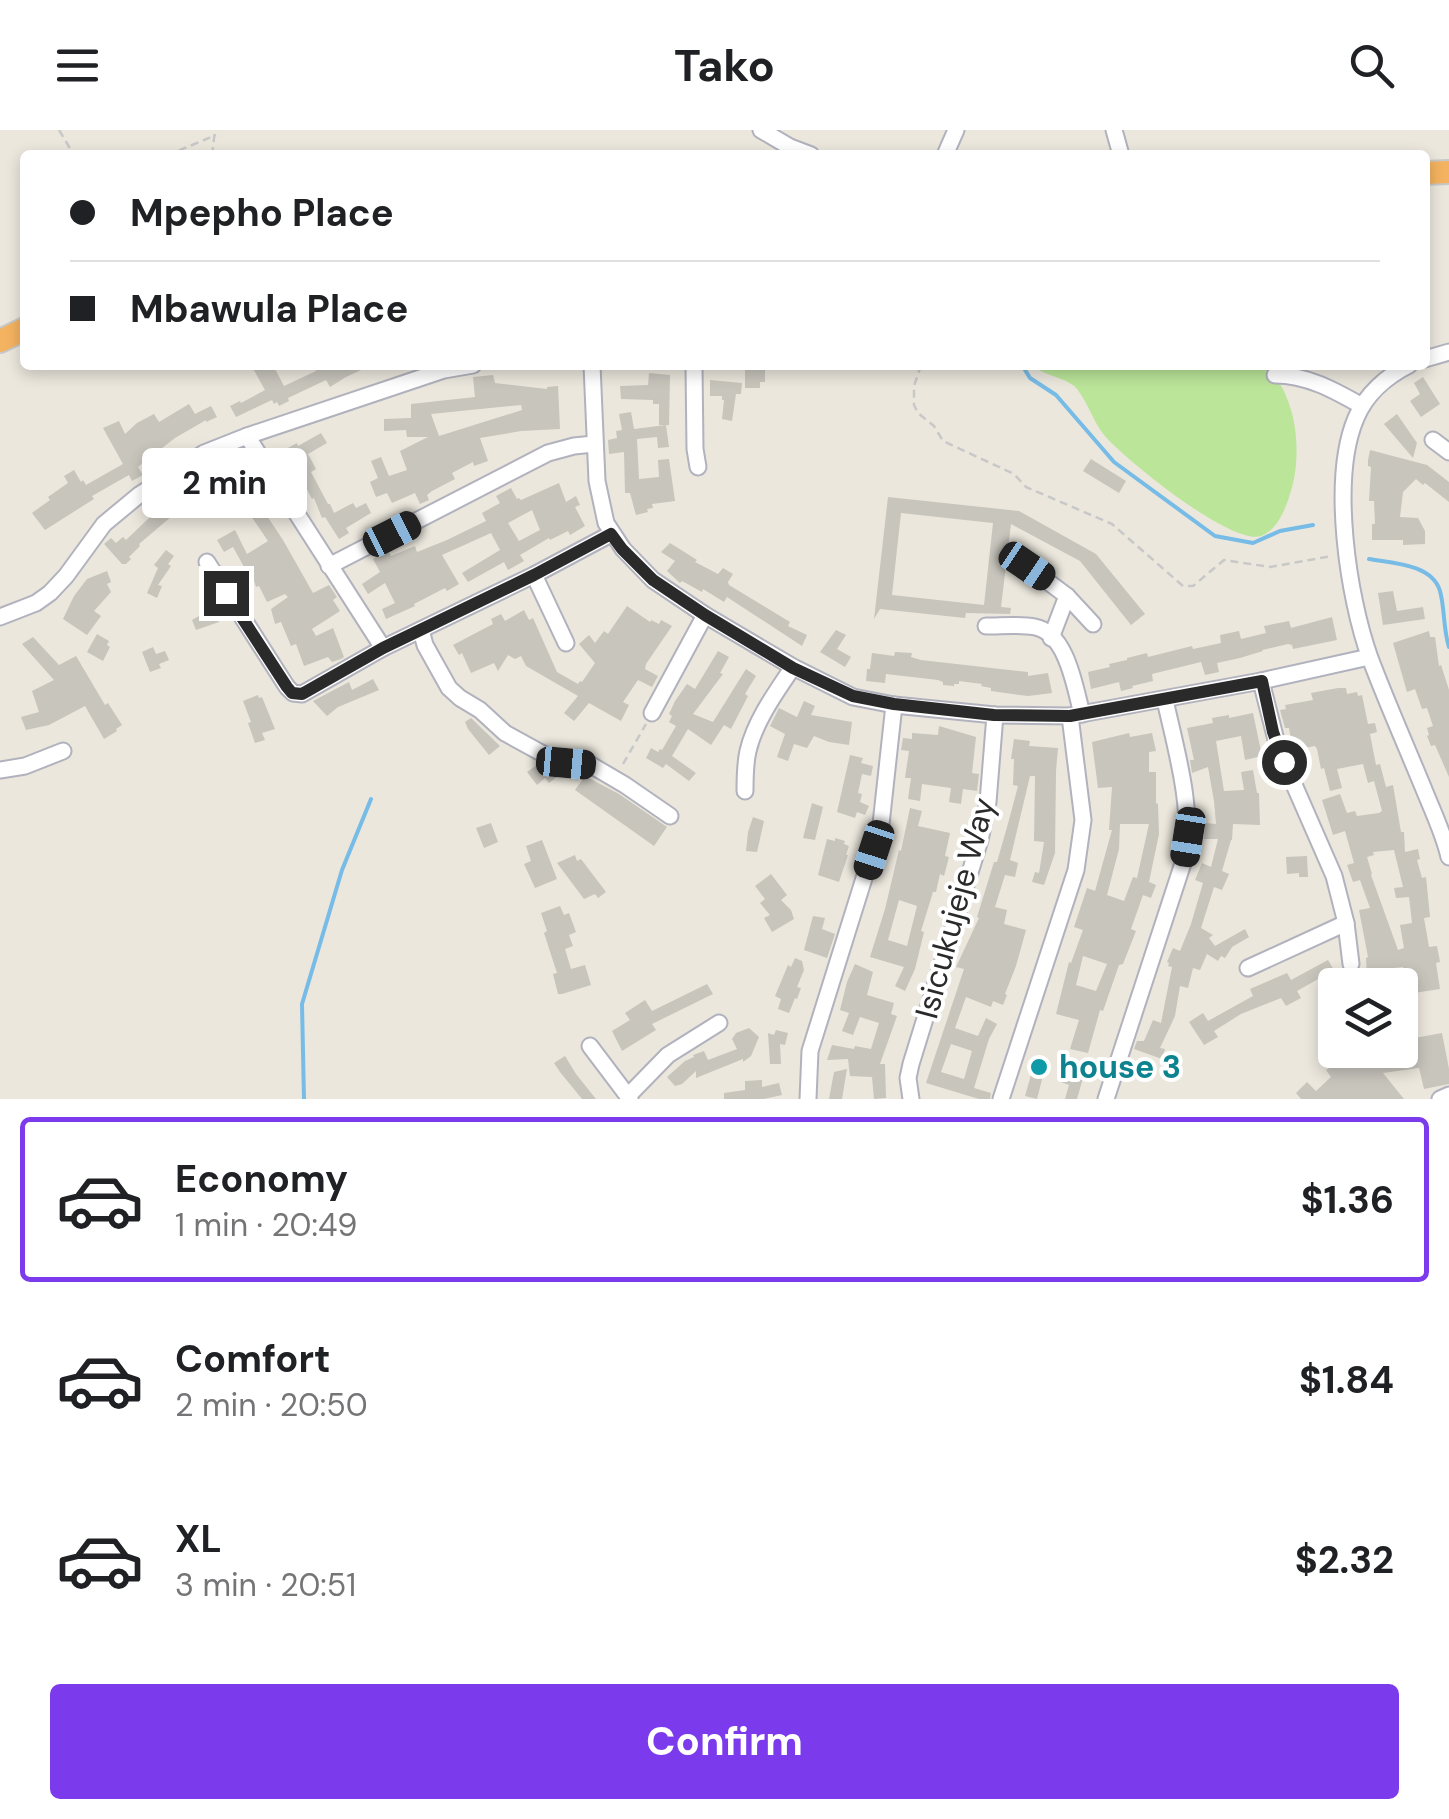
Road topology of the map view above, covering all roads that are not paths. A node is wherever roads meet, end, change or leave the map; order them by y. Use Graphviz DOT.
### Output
graph roads {
  1 [pos="762,130"];
  2 [pos="797,150"];
  3 [pos="444,370"];
  4 [pos="592,370"];
  5 [pos="694,370"];
  6 [pos="1400,370"];
  7 [pos="1275,374"];
  8 [pos="1362,406"];
  9 [pos="247,436"];
  10 [pos="1433,440"];
  11 [pos="594,444"];
  12 [pos="1449,452"];
  13 [pos="698,467"];
  14 [pos="611,534"];
  15 [pos="206,562"];
  16 [pos="329,566"];
  17 [pos="1027,566"];
  18 [pos="534,575"];
  19 [pos="1067,596"];
  20 [pos="705,615"];
  21 [pos="0,617"];
  22 [pos="1093,624"];
  23 [pos="986,626"];
  24 [pos="421,630"];
  25 [pos="1052,638"];
  26 [pos="566,643"];
  27 [pos="383,648"];
  28 [pos="1369,656"];
  29 [pos="793,668"];
  30 [pos="1262,681"];
  31 [pos="1165,700"];
  32 [pos="894,704"];
  33 [pos="652,713"];
  34 [pos="994,715"];
  35 [pos="1076,715"];
  36 [pos="63,750"];
  37 [pos="0,770"];
  38 [pos="745,791"];
  39 [pos="670,816"];
  40 [pos="1449,857"];
  41 [pos="1346,923"];
  42 [pos="1351,964"];
  43 [pos="1248,968"];
  44 [pos="719,1024"];
  45 [pos="590,1046"];
  46 [pos="1449,1095"];
  47 [pos="629,1098"];
  48 [pos="808,1099"];
  49 [pos="911,1099"];
  50 [pos="1001,1099"];
  51 [pos="1106,1099"];
  52 [pos="1440,1099"];
  1 -- 2 [label="street"];
  3 -- 9 [label="street"];
  4 -- 11 [label="street"];
  5 -- 13 [label="street"];
  6 -- 8 [label="street"];
  7 -- 8 [label="street"];
  8 -- 28 [label="street"];
  9 -- 16 [label="street"];
  9 -- 21 [label="street"];
  10 -- 12 [label="street"];
  11 -- 14 [label="street"];
  11 -- 16 [label="street"];
  14 -- 18 [label="street"];
  14 -- 20 [label="street"];
  15 -- 27 [label="street"];
  16 -- 27 [label="street"];
  17 -- 19 [label="street"];
  18 -- 24 [label="street"];
  18 -- 26 [label="street"];
  19 -- 22 [label="street"];
  19 -- 25 [label="street"];
  20 -- 29 [label="street"];
  20 -- 33 [label="street"];
  23 -- 25 [label="street"];
  24 -- 27 [label="street"];
  24 -- 39 [label="street"];
  25 -- 35 [label="street"];
  28 -- 30 [label="street"];
  28 -- 40 [label="street"];
  29 -- 32 [label="street"];
  29 -- 38 [label="street"];
  30 -- 31 [label="street"];
  30 -- 41 [label="street"];
  31 -- 35 [label="street"];
  31 -- 51 [label="street"];
  32 -- 34 [label="street"];
  32 -- 48 [label="street"];
  34 -- 35 [label="street"];
  34 -- 49 [label="street, Isicukujeje Way"];
  35 -- 50 [label="street"];
  36 -- 37 [label="street"];
  41 -- 42 [label="street"];
  41 -- 43 [label="street"];
  44 -- 47 [label="street"];
  45 -- 47 [label="street"];
  46 -- 52 [label="street"];
}
